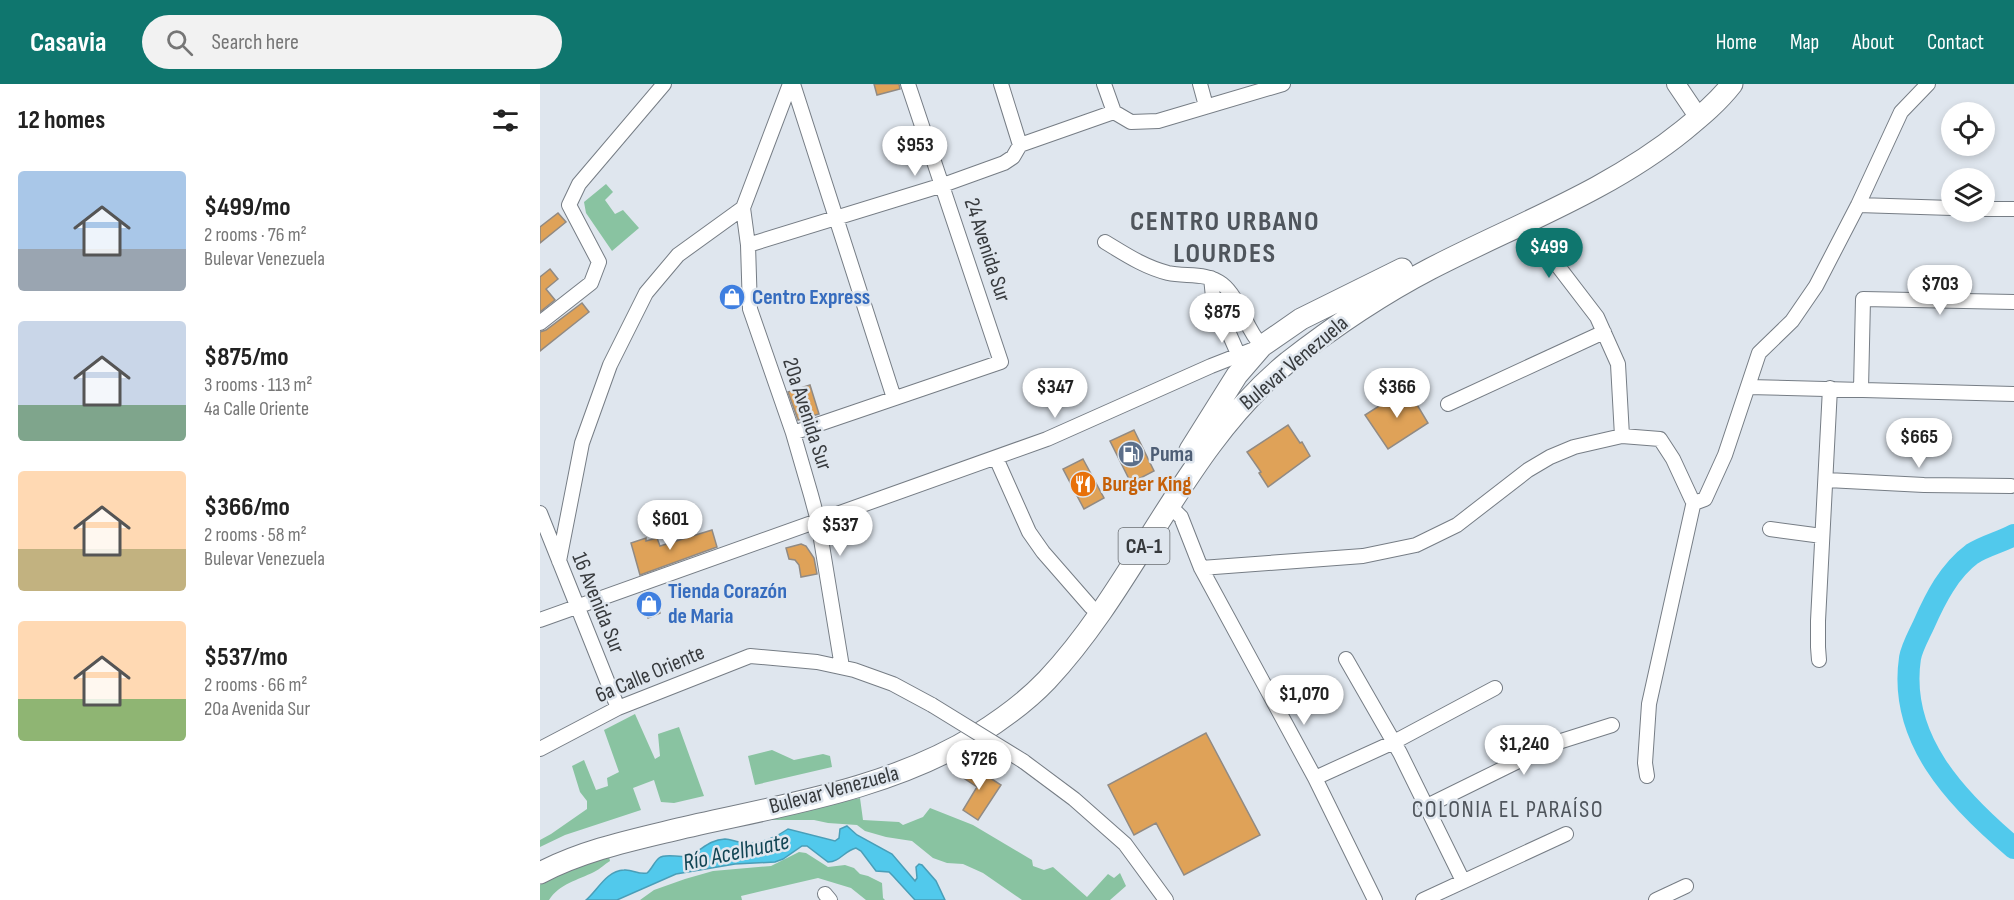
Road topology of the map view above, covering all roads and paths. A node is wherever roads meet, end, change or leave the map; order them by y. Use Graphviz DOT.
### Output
graph roads {
  1 [pos="664,84"];
  2 [pos="792,84"];
  3 [pos="908,84"];
  4 [pos="1001,84"];
  5 [pos="1104,84"];
  6 [pos="1200,84"];
  7 [pos="1283,84"];
  8 [pos="1676,84"];
  9 [pos="1928,84"];
  10 [pos="1724,87"];
  11 [pos="1206,106"];
  12 [pos="1114,112"];
  13 [pos="1694,112"];
  14 [pos="1671,140"];
  15 [pos="1020,145"];
  16 [pos="943,184"];
  17 [pos="1858,205"];
  18 [pos="1941,207"];
  19 [pos="742,208"];
  20 [pos="1995,208"];
  21 [pos="2014,209"];
  22 [pos="836,218"];
  23 [pos="1525,223"];
  24 [pos="1105,242"];
  25 [pos="748,245"];
  26 [pos="1211,278"];
  27 [pos="2014,302"];
  28 [pos="540,323"];
  29 [pos="1604,332"];
  30 [pos="1262,346"];
  31 [pos="1241,361"];
  32 [pos="1272,378"];
  33 [pos="1748,387"];
  34 [pos="1830,388"];
  35 [pos="1861,389"];
  36 [pos="2014,394"];
  37 [pos="894,398"];
  38 [pos="1448,404"];
  39 [pos="793,433"];
  40 [pos="1622,436"];
  41 [pos="996,458"];
  42 [pos="1827,480"];
  43 [pos="2011,486"];
  44 [pos="1694,501"];
  45 [pos="1170,506"];
  46 [pos="540,513"];
  47 [pos="818,521"];
  48 [pos="1770,529"];
  49 [pos="1822,536"];
  50 [pos="559,561"];
  51 [pos="1201,568"];
  52 [pos="576,607"];
  53 [pos="1090,607"];
  54 [pos="540,620"];
  55 [pos="1346,658"];
  56 [pos="1820,660"];
  57 [pos="842,667"];
  58 [pos="1495,688"];
  59 [pos="618,708"];
  60 [pos="1612,725"];
  61 [pos="1394,742"];
  62 [pos="540,749"];
  63 [pos="1647,776"];
  64 [pos="1315,778"];
  65 [pos="1427,806"];
  66 [pos="1566,834"];
  67 [pos="540,860"];
  68 [pos="540,873"];
  69 [pos="1463,881"];
  70 [pos="1686,886"];
  71 [pos="1167,900"];
  72 [pos="1375,900"];
  73 [pos="1423,900"];
  74 [pos="1656,900"];
  1 -- 28 [label="street"];
  2 -- 19 [label="street"];
  2 -- 22 [label="street"];
  3 -- 16 [label="street, 24 Avenida Sur"];
  4 -- 15 [label="street"];
  5 -- 12 [label="street"];
  6 -- 11 [label="street"];
  7 -- 11 [label="street"];
  8 -- 13 [label="main road"];
  9 -- 17 [label="street"];
  10 -- 13 [label="highway, Bulevar Venezuela / CA-1"];
  10 -- 14 [label="highway, Bulevar Venezuela / CA-1"];
  11 -- 12 [label="street"];
  12 -- 15 [label="street"];
  13 -- 14 [label="highway"];
  13 -- 30 [label="highway, Bulevar Venezuela / CA-1"];
  14 -- 23 [label="highway, Bulevar Venezuela / CA-1"];
  15 -- 16 [label="street"];
  16 -- 22 [label="street"];
  16 -- 37 [label="street, 24 Avenida Sur"];
  17 -- 18 [label="street"];
  17 -- 33 [label="street"];
  19 -- 25 [label="street, 20a Avenida Sur"];
  19 -- 50 [label="street"];
  20 -- 21 [label="street"];
  22 -- 25 [label="street"];
  22 -- 37 [label="street"];
  23 -- 29 [label="street"];
  23 -- 32 [label="highway, Bulevar Venezuela / CA-1"];
  24 -- 26 [label="street"];
  25 -- 39 [label="street, 20a Avenida Sur"];
  26 -- 30 [label="street"];
  26 -- 31 [label="street"];
  27 -- 35 [label="street"];
  29 -- 38 [label="street"];
  29 -- 40 [label="street"];
  30 -- 31 [label="highway, Bulevar Venezuela / CA-1"];
  30 -- 32 [label="highway"];
  31 -- 41 [label="street"];
  31 -- 53 [label="highway, Bulevar Venezuela / CA-1"];
  32 -- 45 [label="highway, Bulevar Venezuela / CA-1"];
  33 -- 34 [label="street"];
  33 -- 44 [label="street"];
  34 -- 35 [label="street"];
  34 -- 42 [label="street"];
  35 -- 36 [label="street"];
  37 -- 39 [label="street"];
  39 -- 47 [label="street, 20a Avenida Sur"];
  40 -- 44 [label="street"];
  40 -- 51 [label="street"];
  41 -- 47 [label="street"];
  41 -- 53 [label="street"];
  42 -- 43 [label="street"];
  42 -- 49 [label="street"];
  44 -- 63 [label="street"];
  45 -- 51 [label="street"];
  45 -- 68 [label="highway, Bulevar Venezuela / CA-1"];
  46 -- 50 [label="street, 16 Avenida Sur"];
  47 -- 52 [label="street"];
  47 -- 57 [label="street, 20a Avenida Sur"];
  48 -- 49 [label="street"];
  49 -- 56 [label="street"];
  50 -- 52 [label="street, 16 Avenida Sur"];
  51 -- 64 [label="street"];
  52 -- 54 [label="street"];
  52 -- 59 [label="street, 16 Avenida Sur"];
  53 -- 67 [label="highway, Bulevar Venezuela / CA-1"];
  55 -- 61 [label="street"];
  57 -- 59 [label="street, 6a Calle Oriente"];
  57 -- 71 [label="street, 6a Calle Oriente, bridge"];
  58 -- 61 [label="street"];
  59 -- 62 [label="street, 6a Calle Oriente"];
  60 -- 65 [label="street"];
  61 -- 64 [label="street"];
  61 -- 65 [label="street"];
  64 -- 72 [label="street"];
  65 -- 69 [label="street"];
  66 -- 69 [label="street"];
  69 -- 73 [label="street"];
  70 -- 74 [label="street"];
}
